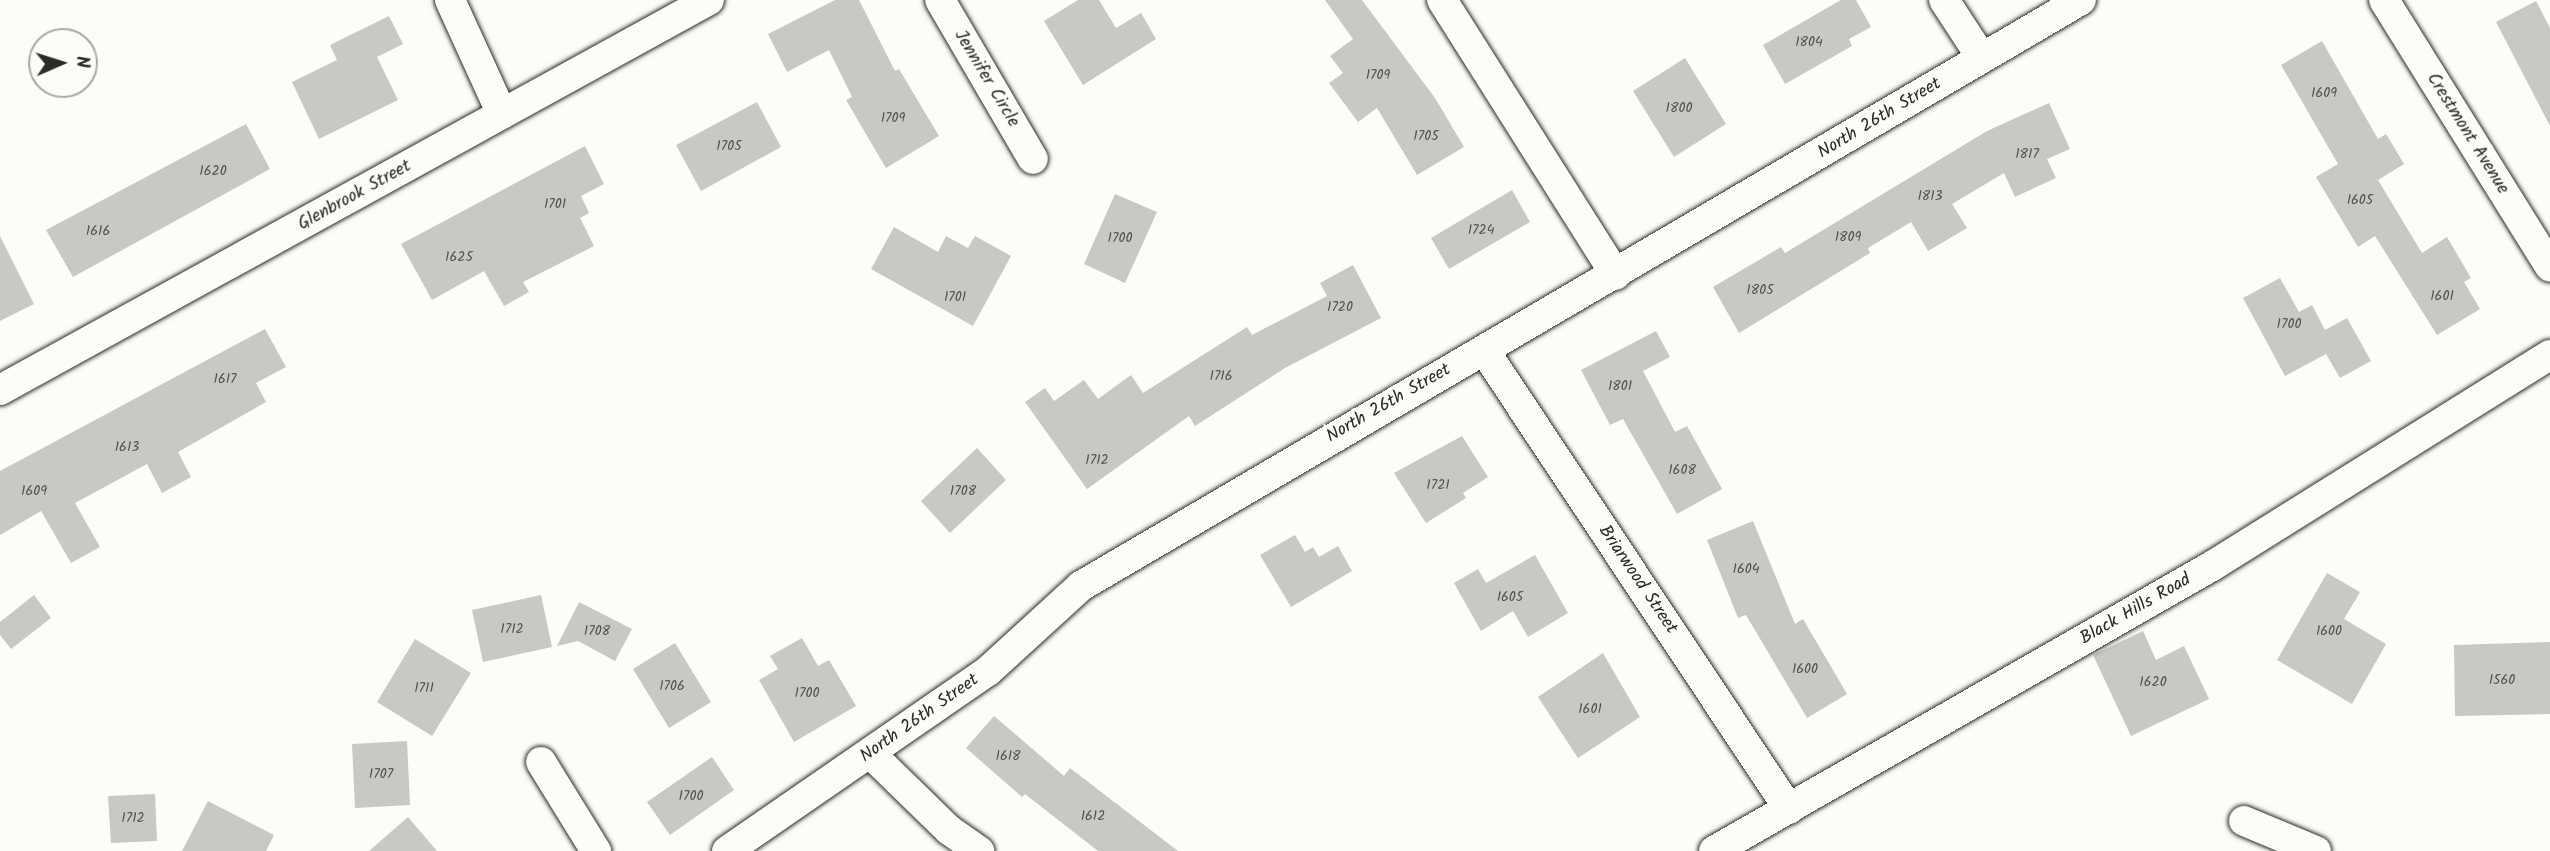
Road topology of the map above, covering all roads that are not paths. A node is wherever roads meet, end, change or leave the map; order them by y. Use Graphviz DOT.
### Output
graph roads {
  1 [pos="450,0"];
  2 [pos="709,0"];
  3 [pos="940,0"];
  4 [pos="1442,0"];
  5 [pos="1944,0"];
  6 [pos="2081,0"];
  7 [pos="2384,0"];
  8 [pos="1982,58"];
  9 [pos="502,114"];
  10 [pos="1033,159"];
  11 [pos="2550,267"];
  12 [pos="1616,275"];
  13 [pos="1484,350"];
  14 [pos="2550,355"];
  15 [pos="0,390"];
  16 [pos="871,754"];
  17 [pos="541,762"];
  18 [pos="1789,809"];
  19 [pos="2244,821"];
  20 [pos="596,851"];
  21 [pos="727,851"];
  22 [pos="979,851"];
  23 [pos="1714,851"];
  24 [pos="2316,851"];
  1 -- 9 [label="street"];
  2 -- 9 [label="street, Glenbrook Street"];
  3 -- 10 [label="street, Jennifer Circle"];
  4 -- 12 [label="street"];
  5 -- 8 [label="street"];
  6 -- 8 [label="street, North 26th Street"];
  7 -- 11 [label="street, Crestmont Avenue"];
  8 -- 12 [label="street, North 26th Street"];
  9 -- 15 [label="street, Glenbrook Street"];
  12 -- 13 [label="street, North 26th Street"];
  13 -- 16 [label="street, North 26th Street"];
  13 -- 18 [label="street, Briarwood Street"];
  14 -- 18 [label="street, Black Hills Road"];
  16 -- 21 [label="street, North 26th Street"];
  16 -- 22 [label="street"];
  17 -- 20 [label="street"];
  18 -- 23 [label="street, Black Hills Road"];
  19 -- 24 [label="street"];
}
